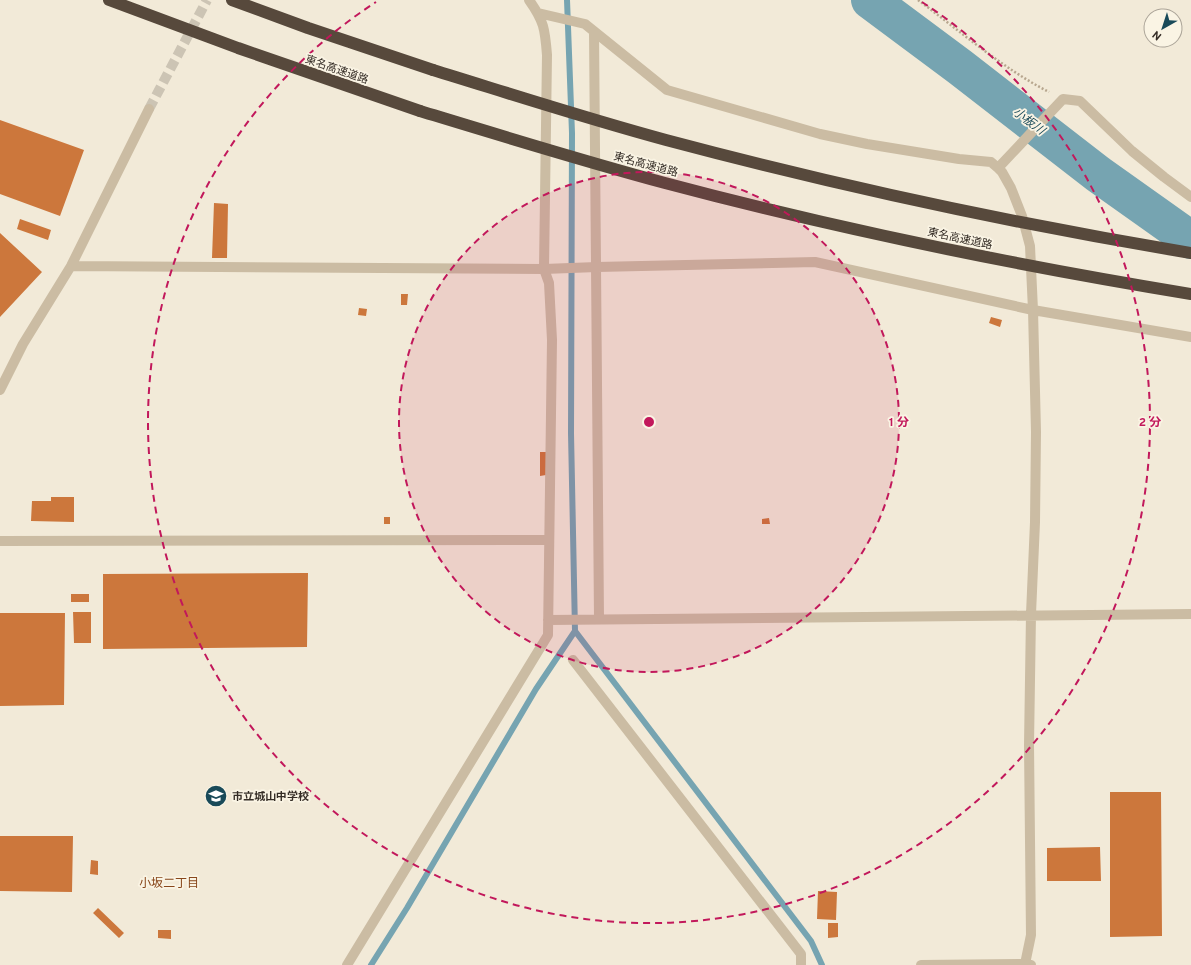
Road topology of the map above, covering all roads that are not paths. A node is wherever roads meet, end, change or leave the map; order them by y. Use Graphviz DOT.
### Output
graph roads {
  1 [pos="109,0"];
  2 [pos="232,0"];
  3 [pos="529,0"];
  4 [pos="538,13"];
  5 [pos="594,31"];
  6 [pos="149,109"];
  7 [pos="998,168"];
  8 [pos="1191,197"];
  9 [pos="1191,253"];
  10 [pos="71,266"];
  11 [pos="597,267"];
  12 [pos="544,270"];
  13 [pos="1191,294"];
  14 [pos="1033,310"];
  15 [pos="1191,337"];
  16 [pos="0,390"];
  17 [pos="549,540"];
  18 [pos="0,541"];
  19 [pos="1031,614"];
  20 [pos="1191,614"];
  21 [pos="596,619"];
  22 [pos="548,620"];
  23 [pos="573,660"];
  24 [pos="1028,964"];
  25 [pos="347,965"];
  26 [pos="800,965"];
  27 [pos="921,965"];
  28 [pos="961,965"];
  1 -- 13 [label="highway, 東名高速道路, bridge"];
  2 -- 9 [label="highway, bridge"];
  3 -- 4 [label="street"];
  4 -- 5 [label="street"];
  4 -- 12 [label="street"];
  5 -- 7 [label="street"];
  5 -- 11 [label="street"];
  6 -- 10 [label="street"];
  7 -- 8 [label="street"];
  7 -- 14 [label="street"];
  10 -- 12 [label="street"];
  10 -- 16 [label="street"];
  11 -- 12 [label="street"];
  11 -- 14 [label="street"];
  11 -- 21 [label="street"];
  12 -- 17 [label="street"];
  14 -- 15 [label="street"];
  14 -- 19 [label="street"];
  17 -- 18 [label="street"];
  17 -- 22 [label="street"];
  19 -- 20 [label="street"];
  19 -- 21 [label="street"];
  19 -- 24 [label="street"];
  21 -- 22 [label="street"];
  22 -- 25 [label="street"];
  23 -- 26 [label="street"];
  24 -- 28 [label="street"];
  27 -- 28 [label="street"];
}
